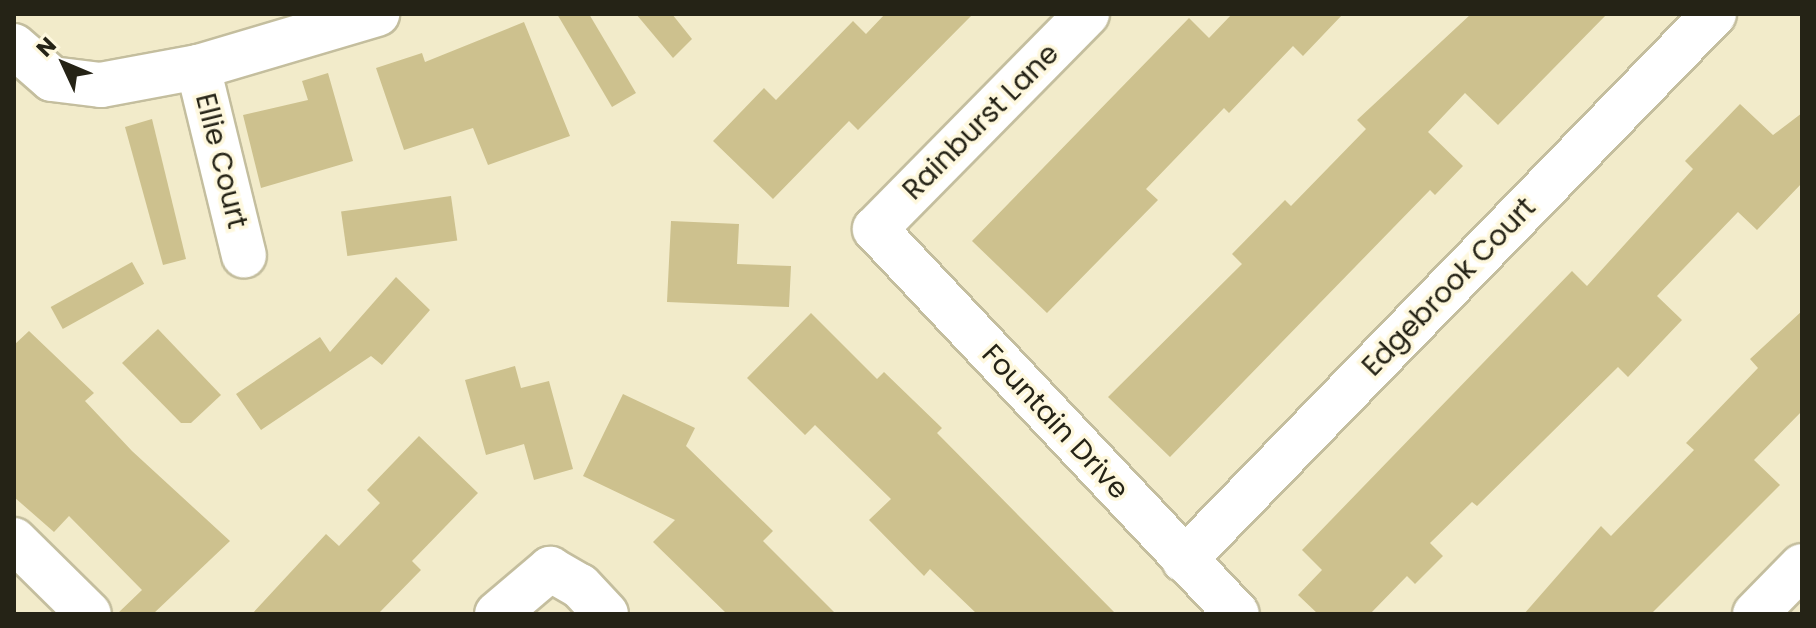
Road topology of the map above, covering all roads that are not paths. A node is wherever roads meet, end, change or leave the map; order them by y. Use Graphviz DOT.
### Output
graph roads {
  1 [pos="377,14"];
  2 [pos="1087,14"];
  3 [pos="1714,14"];
  4 [pos="14,46"];
  5 [pos="198,67"];
  6 [pos="875,229"];
  7 [pos="244,255"];
  8 [pos="15,543"];
  9 [pos="1184,560"];
  10 [pos="1802,566"];
  11 [pos="89,614"];
  12 [pos="497,614"];
  13 [pos="606,614"];
  14 [pos="1237,614"];
  15 [pos="1755,614"];
  1 -- 5 [label="street"];
  2 -- 6 [label="street, Rainburst Lane"];
  3 -- 9 [label="street, Edgebrook Court"];
  4 -- 5 [label="street"];
  5 -- 7 [label="street, Ellie Court"];
  6 -- 9 [label="street, Fountain Drive"];
  8 -- 11 [label="street"];
  9 -- 14 [label="street, Fountain Drive"];
  10 -- 15 [label="street"];
  12 -- 13 [label="street"];
}
